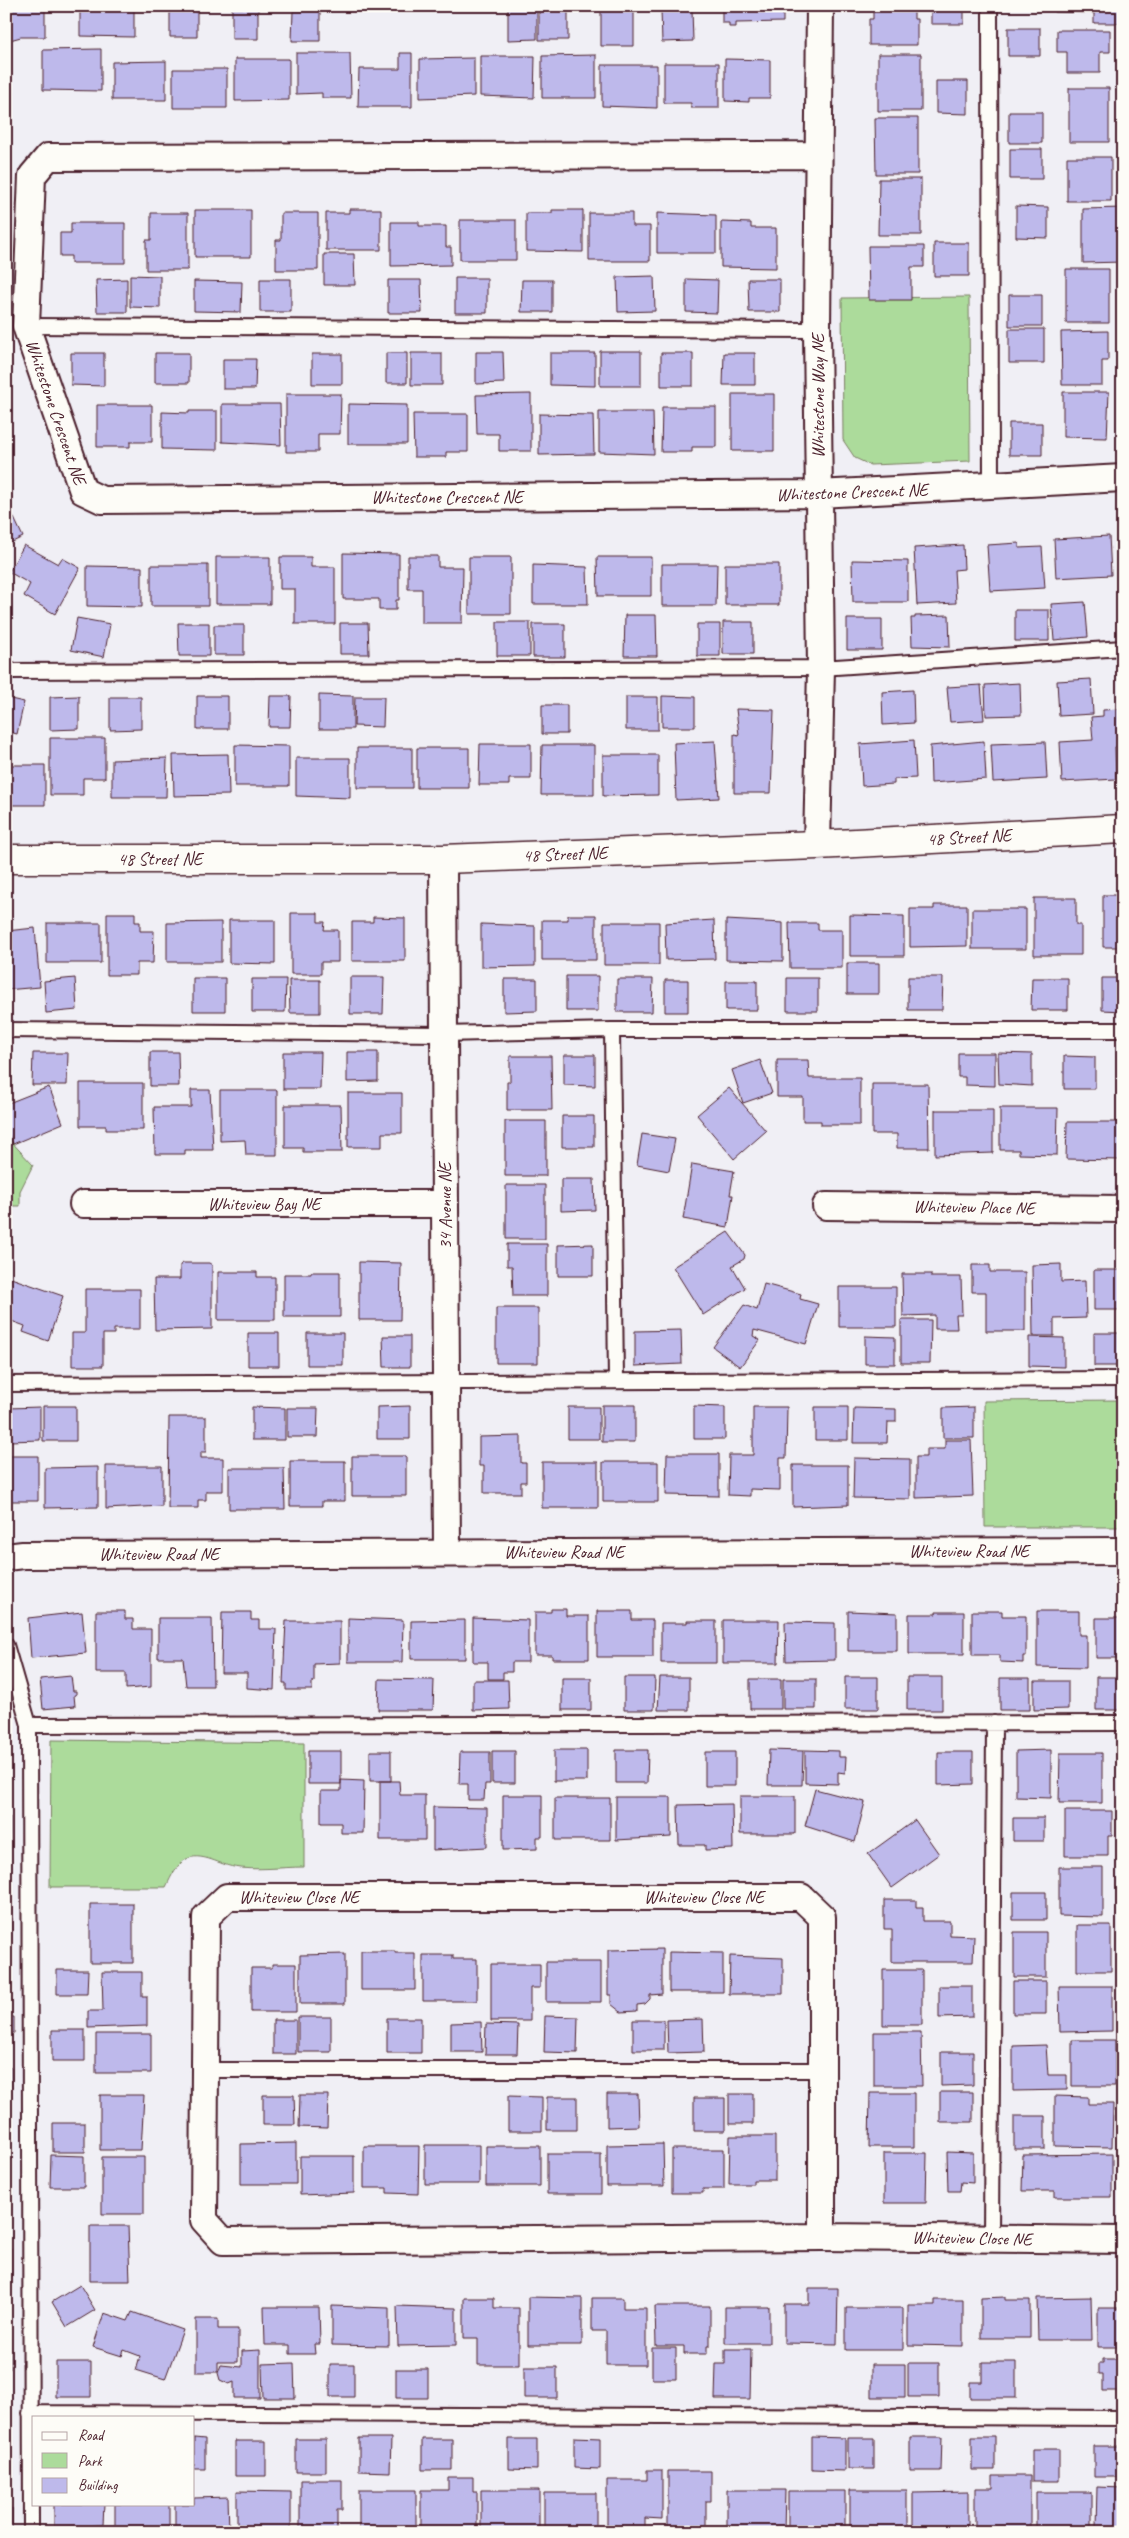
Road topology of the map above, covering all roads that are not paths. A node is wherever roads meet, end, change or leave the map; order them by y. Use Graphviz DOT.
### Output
graph roads {
  1 [pos="820,6"];
  2 [pos="990,6"];
  3 [pos="818,155"];
  4 [pos="26,326"];
  5 [pos="817,330"];
  6 [pos="1123,478"];
  7 [pos="991,486"];
  8 [pos="818,494"];
  9 [pos="1123,648"];
  10 [pos="821,668"];
  11 [pos="6,672"];
  12 [pos="1123,829"];
  13 [pos="817,845"];
  14 [pos="6,859"];
  15 [pos="443,859"];
  16 [pos="6,1030"];
  17 [pos="612,1030"];
  18 [pos="1123,1030"];
  19 [pos="444,1034"];
  20 [pos="83,1204"];
  21 [pos="445,1204"];
  22 [pos="826,1206"];
  23 [pos="1123,1209"];
  24 [pos="1123,1379"];
  25 [pos="446,1381"];
  26 [pos="616,1381"];
  27 [pos="6,1384"];
  28 [pos="1123,1551"];
  29 [pos="446,1553"];
  30 [pos="6,1558"];
  31 [pos="6,1645"];
  32 [pos="994,1722"];
  33 [pos="1123,1723"];
  34 [pos="29,1724"];
  35 [pos="205,2070"];
  36 [pos="823,2070"];
  37 [pos="822,2237"];
  38 [pos="991,2238"];
  39 [pos="1123,2240"];
  40 [pos="30,2413"];
  41 [pos="1123,2418"];
  42 [pos="31,2532"];
  1 -- 3 [label="street, Whitestone Way NE"];
  2 -- 7 [label="lane"];
  3 -- 4 [label="street, Whitestone Crescent NE"];
  3 -- 5 [label="street, Whitestone Way NE"];
  4 -- 5 [label="lane"];
  4 -- 8 [label="street, Whitestone Crescent NE"];
  5 -- 8 [label="street, Whitestone Way NE"];
  6 -- 7 [label="street, Whitestone Crescent NE"];
  7 -- 8 [label="street, Whitestone Crescent NE"];
  8 -- 10 [label="street, Whitestone Way NE"];
  9 -- 10 [label="lane"];
  10 -- 11 [label="lane"];
  10 -- 13 [label="street, Whitestone Way NE"];
  12 -- 13 [label="street, 48 Street NE"];
  13 -- 15 [label="street, 48 Street NE"];
  14 -- 15 [label="street, 48 Street NE"];
  15 -- 19 [label="street, 34 Avenue NE"];
  16 -- 19 [label="lane"];
  17 -- 18 [label="lane"];
  17 -- 19 [label="lane"];
  17 -- 26 [label="lane"];
  19 -- 21 [label="street, 34 Avenue NE"];
  20 -- 21 [label="street, Whiteview Bay NE"];
  21 -- 25 [label="street, 34 Avenue NE"];
  22 -- 23 [label="street, Whiteview Place NE"];
  24 -- 26 [label="lane"];
  25 -- 26 [label="lane"];
  25 -- 27 [label="lane"];
  25 -- 29 [label="street, 34 Avenue NE"];
  28 -- 29 [label="street, Whiteview Road NE"];
  29 -- 30 [label="street, Whiteview Road NE"];
  31 -- 34 [label="lane"];
  32 -- 33 [label="lane"];
  32 -- 34 [label="lane"];
  32 -- 38 [label="lane"];
  34 -- 40 [label="lane"];
  35 -- 36 [label="lane"];
  35 -- 36 [label="street, Whiteview Close NE"];
  35 -- 37 [label="street, Whiteview Close NE"];
  36 -- 37 [label="street, Whiteview Close NE"];
  37 -- 38 [label="street, Whiteview Close NE"];
  38 -- 39 [label="street, Whiteview Close NE"];
  40 -- 41 [label="lane"];
  40 -- 42 [label="lane"];
}
